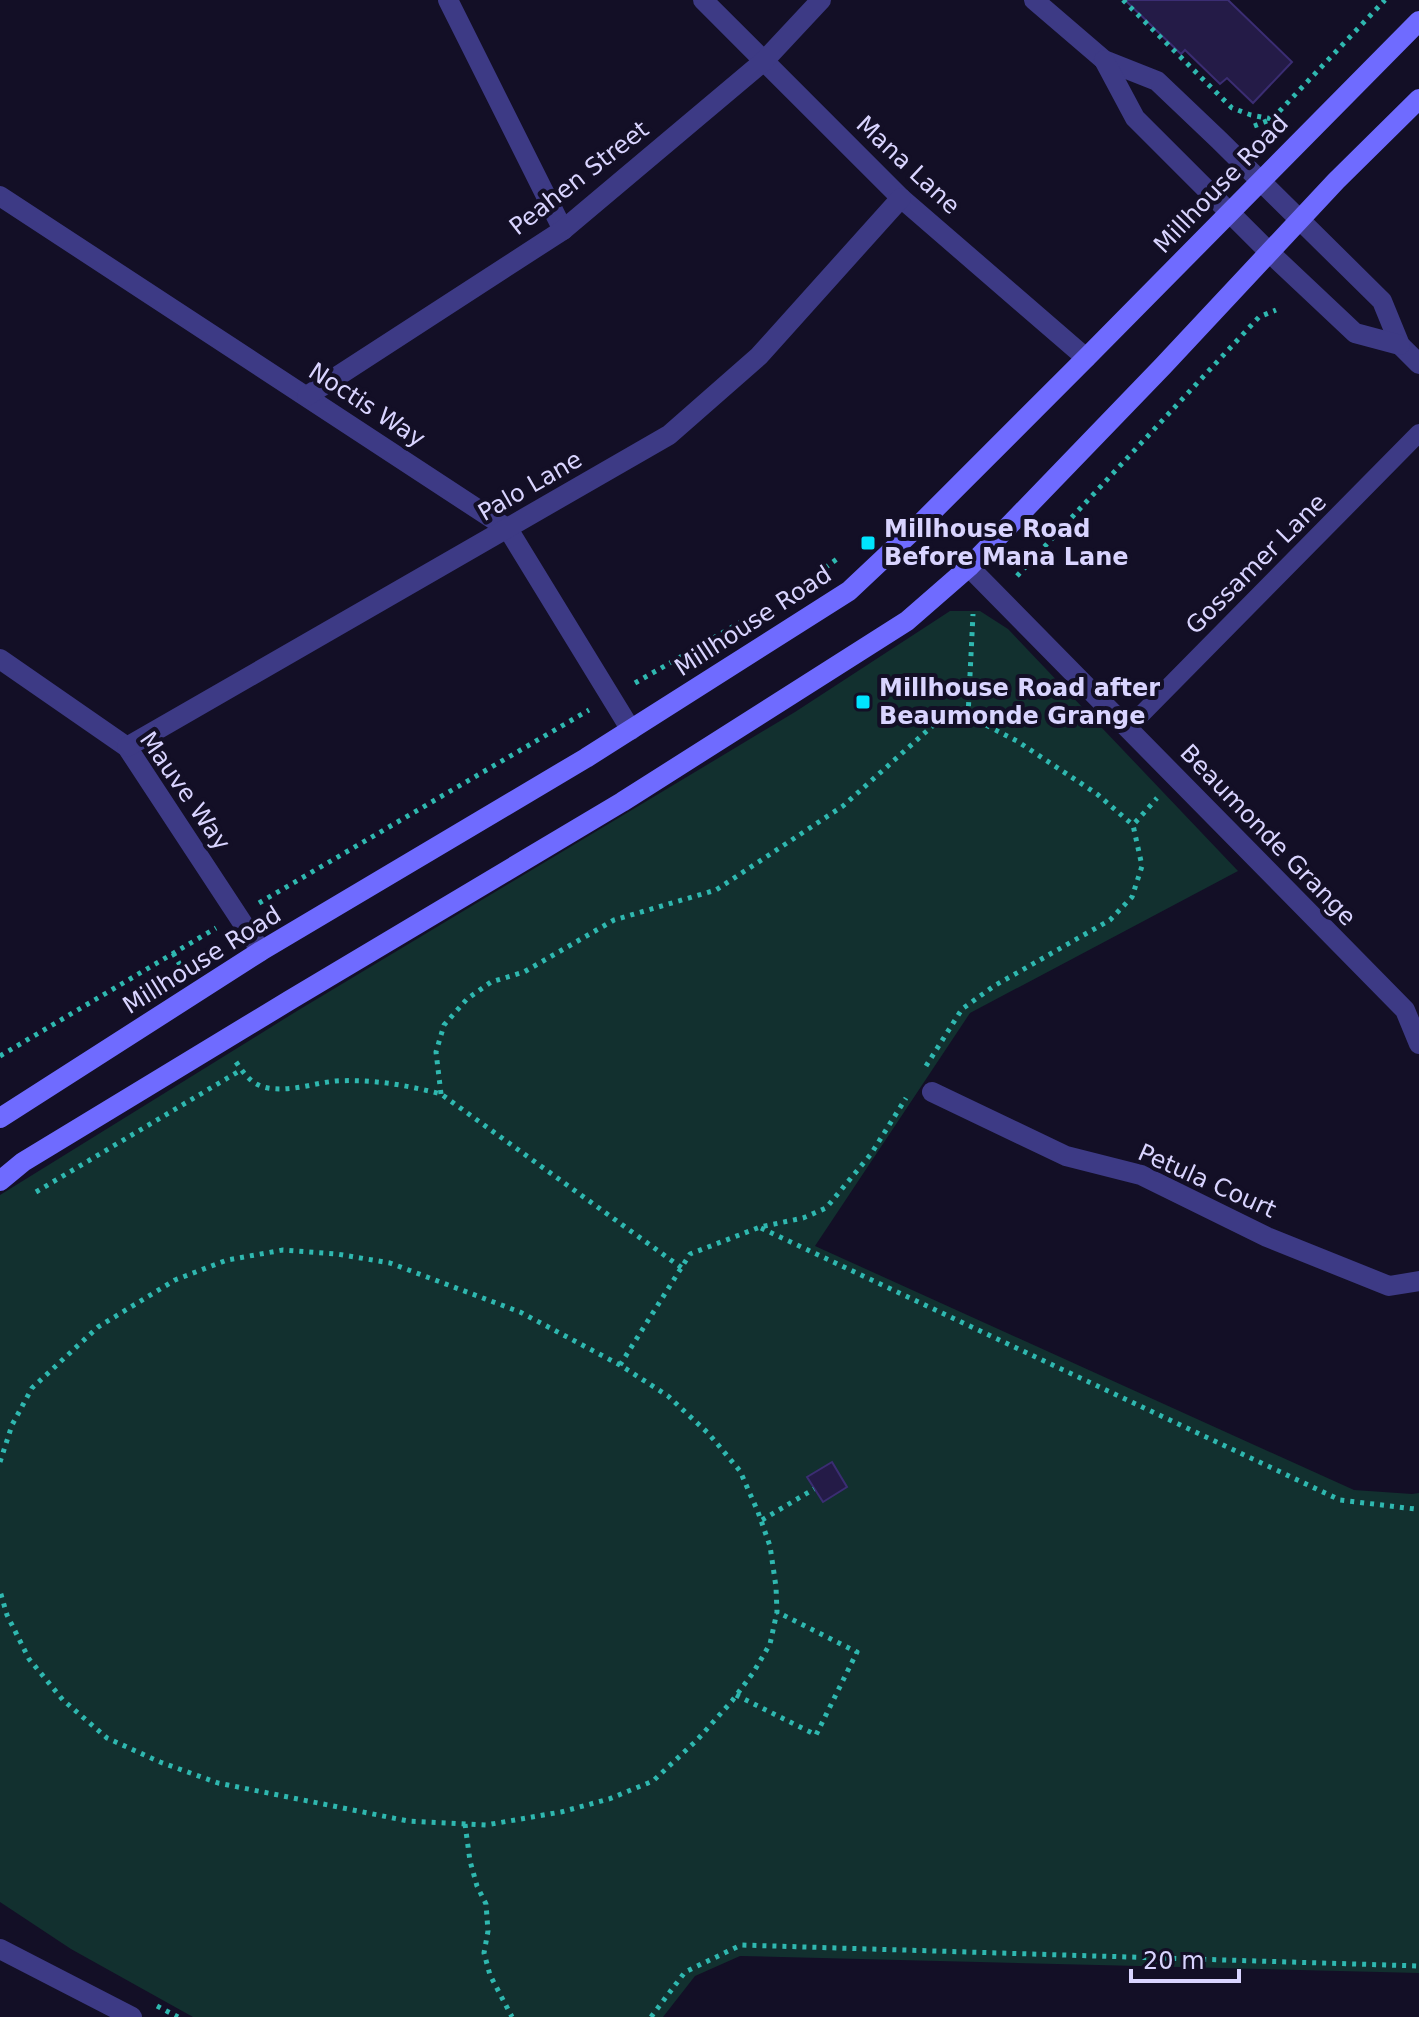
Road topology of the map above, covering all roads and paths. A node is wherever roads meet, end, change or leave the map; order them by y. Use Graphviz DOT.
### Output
graph roads {
  1 [pos="448,0"];
  2 [pos="703,0"];
  3 [pos="821,0"];
  4 [pos="1034,0"];
  5 [pos="1123,0"];
  6 [pos="1385,0"];
  7 [pos="1419,21"];
  8 [pos="1104,60"];
  9 [pos="764,61"];
  10 [pos="1419,99"];
  11 [pos="1272,119"];
  12 [pos="1254,126"];
  13 [pos="1260,182"];
  14 [pos="0,196"];
  15 [pos="901,198"];
  16 [pos="1229,213"];
  17 [pos="1168,217"];
  18 [pos="1299,220"];
  19 [pos="1170,229"];
  20 [pos="563,230"];
  21 [pos="1269,252"];
  22 [pos="1276,310"];
  23 [pos="1400,345"];
  24 [pos="1086,358"];
  25 [pos="1419,364"];
  26 [pos="307,396"];
  27 [pos="1419,433"];
  28 [pos="508,529"];
  29 [pos="969,567"];
  30 [pos="998,597"];
  31 [pos="973,614"];
  32 [pos="0,659"];
  33 [pos="968,716"];
  34 [pos="1128,728"];
  35 [pos="631,730"];
  36 [pos="127,747"];
  37 [pos="1133,825"];
  38 [pos="261,951"];
  39 [pos="222,1041"];
  40 [pos="1419,1044"];
  41 [pos="241,1070"];
  42 [pos="932,1092"];
  43 [pos="441,1094"];
  44 [pos="0,1118"];
  45 [pos="0,1181"];
  46 [pos="27,1197"];
  47 [pos="760,1227"];
  48 [pos="682,1268"];
  49 [pos="1419,1281"];
  50 [pos="0,1462"];
  51 [pos="814,1489"];
  52 [pos="1419,1508"];
  53 [pos="762,1520"];
  54 [pos="0,1591"];
  55 [pos="777,1612"];
  56 [pos="736,1695"];
  57 [pos="465,1824"];
  58 [pos="0,1949"];
  59 [pos="1419,1966"];
  60 [pos="132,2017"];
  61 [pos="512,2017"];
  62 [pos="651,2017"];
  1 -- 20 [label="street"];
  2 -- 9 [label="street, Mana Lane"];
  3 -- 9 [label="street, Peahen Street"];
  4 -- 8 [label="street"];
  5 -- 11 [label="path"];
  6 -- 11 [label="path"];
  7 -- 13 [label="main road, Millhouse Road"];
  8 -- 13 [label="street"];
  8 -- 16 [label="street"];
  9 -- 15 [label="street, Mana Lane"];
  9 -- 20 [label="street, Peahen Street"];
  10 -- 18 [label="main road"];
  11 -- 12 [label="path"];
  13 -- 16 [label="main road, Millhouse Road"];
  13 -- 18 [label="street"];
  14 -- 26 [label="street, Noctis Way"];
  15 -- 24 [label="street, Mana Lane"];
  15 -- 28 [label="street, Palo Lane"];
  16 -- 21 [label="street"];
  16 -- 24 [label="main road, Millhouse Road"];
  17 -- 19 [label="path"];
  18 -- 21 [label="main road"];
  18 -- 23 [label="street"];
  20 -- 26 [label="street, Peahen Street"];
  21 -- 23 [label="street"];
  21 -- 29 [label="main road"];
  22 -- 30 [label="path"];
  23 -- 25 [label="street"];
  24 -- 35 [label="main road, Millhouse Road"];
  26 -- 28 [label="street, Noctis Way"];
  27 -- 34 [label="lane, Gossamer Lane"];
  28 -- 35 [label="street, Noctis Way"];
  28 -- 36 [label="street, Palo Lane"];
  29 -- 30 [label="street, Beaumonde Grange"];
  29 -- 39 [label="main road"];
  30 -- 34 [label="street, Beaumonde Grange"];
  31 -- 33 [label="path"];
  32 -- 36 [label="street, Mauve Way"];
  33 -- 37 [label="path"];
  33 -- 43 [label="path"];
  34 -- 40 [label="street, Beaumonde Grange"];
  35 -- 38 [label="main road, Millhouse Road"];
  36 -- 38 [label="street, Mauve Way"];
  38 -- 44 [label="main road, Millhouse Road"];
  39 -- 41 [label="path"];
  39 -- 45 [label="main road"];
  41 -- 43 [label="path"];
  41 -- 46 [label="path"];
  42 -- 49 [label="street, Petula Court"];
  43 -- 48 [label="path"];
  47 -- 52 [label="path"];
  50 -- 53 [label="path"];
  51 -- 53 [label="path"];
  53 -- 55 [label="path"];
  54 -- 57 [label="path"];
  55 -- 56 [label="path"];
  55 -- 56 [label="path"];
  56 -- 57 [label="path"];
  57 -- 61 [label="path"];
  58 -- 60 [label="street"];
  59 -- 62 [label="path"];
}
